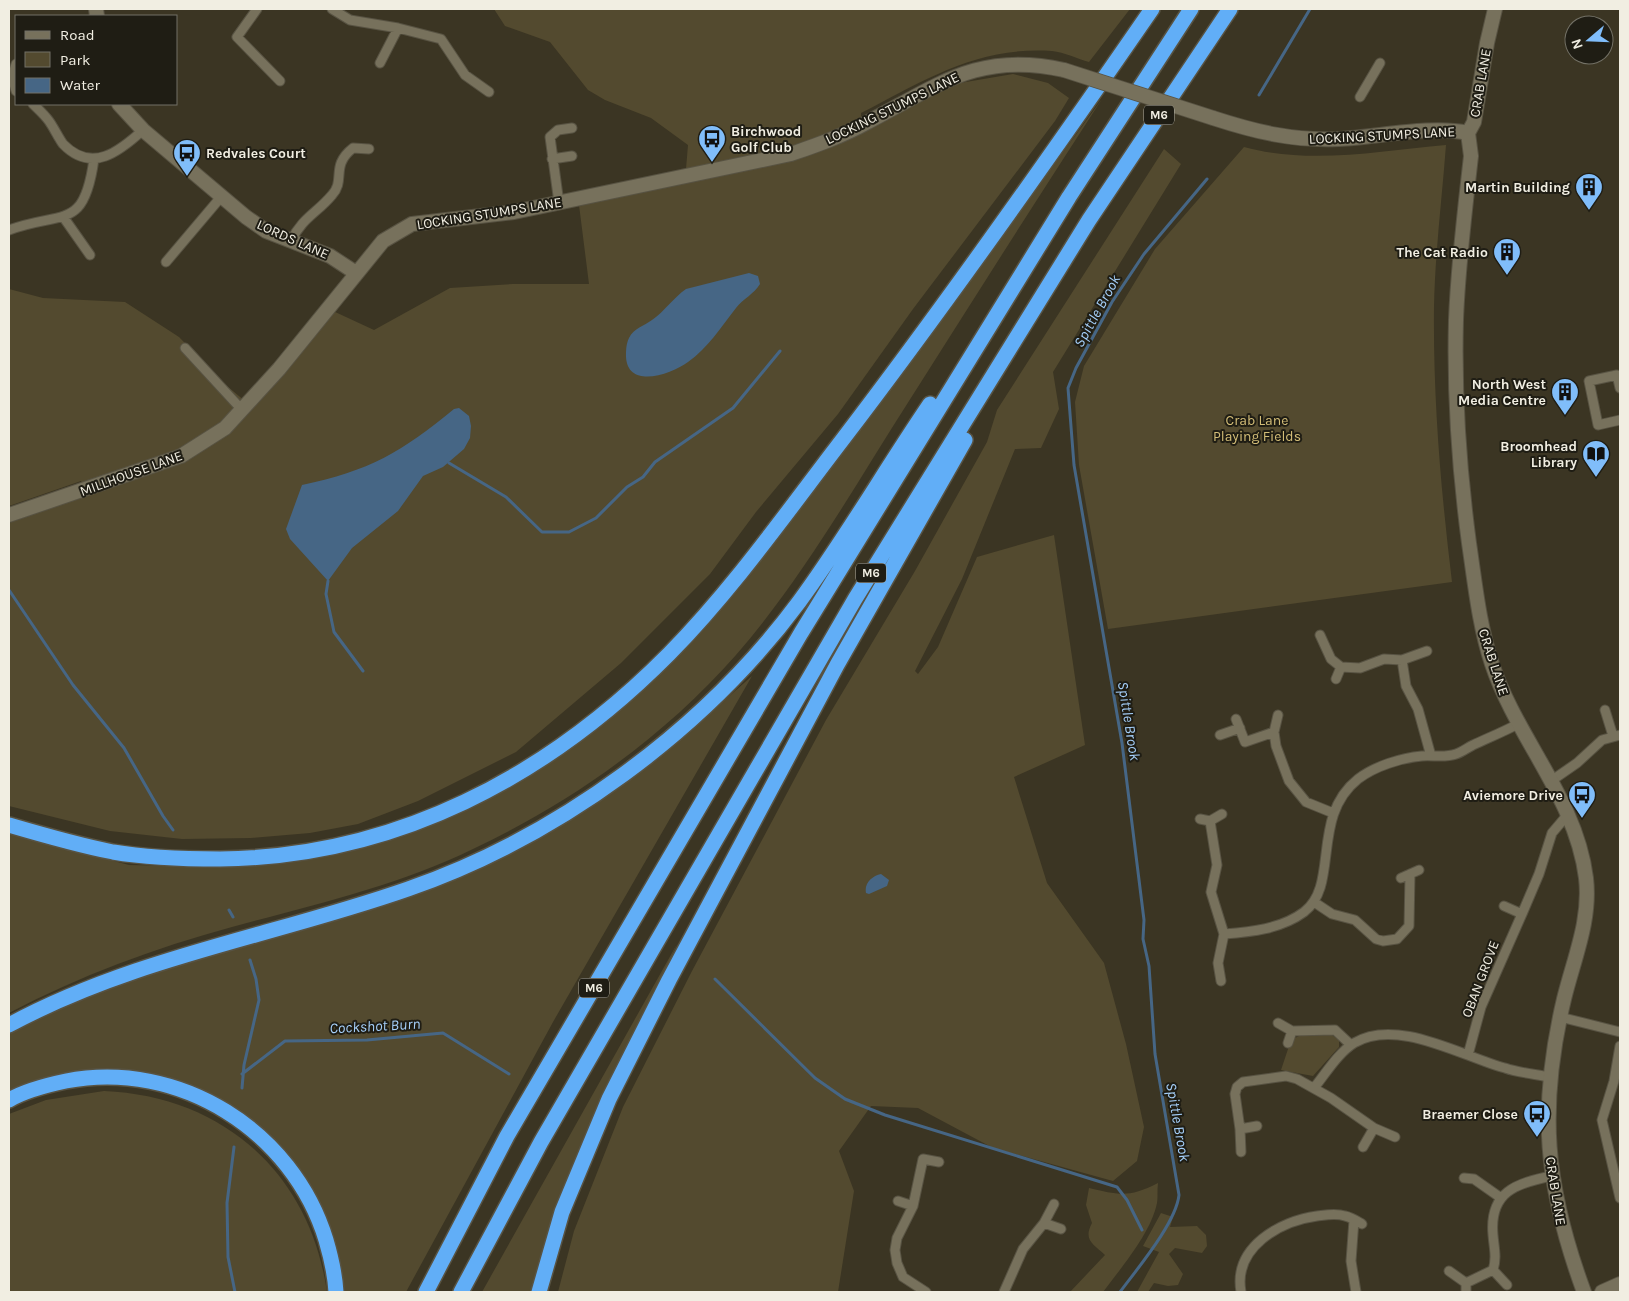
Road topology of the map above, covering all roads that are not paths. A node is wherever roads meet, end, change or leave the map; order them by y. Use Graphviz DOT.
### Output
graph roads {
  1 [pos="258,9"];
  2 [pos="332,9"];
  3 [pos="1152,9"];
  4 [pos="1191,9"];
  5 [pos="1230,9"];
  6 [pos="1495,9"];
  7 [pos="398,28"];
  8 [pos="380,63"];
  9 [pos="1380,63"];
  10 [pos="15,67"];
  11 [pos="280,80"];
  12 [pos="15,88"];
  13 [pos="488,92"];
  14 [pos="1360,97"];
  15 [pos="34,105"];
  16 [pos="120,105"];
  17 [pos="572,128"];
  18 [pos="143,130"];
  19 [pos="1468,133"];
  20 [pos="369,149"];
  21 [pos="572,156"];
  22 [pos="94,159"];
  23 [pos="552,159"];
  24 [pos="222,196"];
  25 [pos="1069,197"];
  26 [pos="559,203"];
  27 [pos="64,218"];
  28 [pos="1088,220"];
  29 [pos="9,230"];
  30 [pos="291,241"];
  31 [pos="90,256"];
  32 [pos="166,262"];
  33 [pos="356,273"];
  34 [pos="185,348"];
  35 [pos="1620,388"];
  36 [pos="243,411"];
  37 [pos="1620,420"];
  38 [pos="9,515"];
  39 [pos="1320,636"];
  40 [pos="1427,651"];
  41 [pos="1402,660"];
  42 [pos="1341,667"];
  43 [pos="1336,679"];
  44 [pos="1605,710"];
  45 [pos="1278,715"];
  46 [pos="1236,719"];
  47 [pos="1518,724"];
  48 [pos="1240,728"];
  49 [pos="1274,732"];
  50 [pos="1220,735"];
  51 [pos="1616,736"];
  52 [pos="1431,756"];
  53 [pos="1552,781"];
  54 [pos="1568,813"];
  55 [pos="1222,814"];
  56 [pos="1333,814"];
  57 [pos="1200,819"];
  58 [pos="1210,821"];
  59 [pos="9,825"];
  60 [pos="1419,870"];
  61 [pos="1410,874"];
  62 [pos="1401,878"];
  63 [pos="1314,902"];
  64 [pos="1504,906"];
  65 [pos="1522,914"];
  66 [pos="1224,934"];
  67 [pos="1221,981"];
  68 [pos="1560,1017"];
  69 [pos="1278,1023"];
  70 [pos="9,1025"];
  71 [pos="1292,1031"];
  72 [pos="1620,1032"];
  73 [pos="1288,1043"];
  74 [pos="1351,1044"];
  75 [pos="1620,1046"];
  76 [pos="1468,1055"];
  77 [pos="1550,1077"];
  78 [pos="1314,1088"];
  79 [pos="9,1100"];
  80 [pos="1257,1126"];
  81 [pos="1374,1128"];
  82 [pos="1240,1129"];
  83 [pos="1395,1137"];
  84 [pos="1363,1147"];
  85 [pos="1241,1152"];
  86 [pos="938,1162"];
  87 [pos="1552,1176"];
  88 [pos="1464,1178"];
  89 [pos="1501,1198"];
  90 [pos="1620,1198"];
  91 [pos="898,1201"];
  92 [pos="1054,1204"];
  93 [pos="913,1206"];
  94 [pos="1044,1223"];
  95 [pos="1061,1229"];
  96 [pos="1493,1270"];
  97 [pos="1449,1271"];
  98 [pos="1620,1284"];
  99 [pos="1507,1285"];
  100 [pos="1466,1288"];
  101 [pos="336,1292"];
  102 [pos="426,1292"];
  103 [pos="461,1292"];
  104 [pos="538,1292"];
  105 [pos="926,1292"];
  106 [pos="1004,1292"];
  107 [pos="1241,1292"];
  108 [pos="1356,1292"];
  109 [pos="1584,1292"];
  110 [pos="1602,1292"];
  1 -- 11 [label="street"];
  2 -- 7 [label="street"];
  3 -- 59 [label="highway"];
  4 -- 25 [label="highway, M6"];
  5 -- 28 [label="highway, M6"];
  6 -- 19 [label="street, CRAB LANE"];
  7 -- 8 [label="street"];
  7 -- 13 [label="street"];
  9 -- 14 [label="street"];
  10 -- 12 [label="street"];
  15 -- 22 [label="street"];
  16 -- 18 [label="street, LORDS LANE"];
  17 -- 23 [label="street"];
  18 -- 22 [label="street"];
  18 -- 24 [label="street, LORDS LANE"];
  19 -- 26 [label="street, LOCKING STUMPS LANE, bridge"];
  19 -- 47 [label="street, CRAB LANE"];
  20 -- 30 [label="street"];
  21 -- 23 [label="street"];
  22 -- 27 [label="street"];
  23 -- 26 [label="street"];
  24 -- 30 [label="street, LORDS LANE"];
  24 -- 32 [label="street"];
  25 -- 70 [label="highway"];
  25 -- 102 [label="highway, M6"];
  26 -- 33 [label="street, LOCKING STUMPS LANE"];
  27 -- 29 [label="street"];
  27 -- 31 [label="street"];
  28 -- 103 [label="highway, M6"];
  28 -- 104 [label="highway"];
  30 -- 33 [label="street, LORDS LANE"];
  33 -- 36 [label="street, LOCKING STUMPS LANE"];
  34 -- 36 [label="street"];
  35 -- 37 [label="street"];
  36 -- 38 [label="street, MILLHOUSE LANE"];
  39 -- 42 [label="street"];
  40 -- 41 [label="street"];
  41 -- 42 [label="street"];
  41 -- 52 [label="street"];
  42 -- 43 [label="street"];
  44 -- 51 [label="street"];
  45 -- 49 [label="street"];
  46 -- 48 [label="street"];
  47 -- 52 [label="street"];
  47 -- 53 [label="street, CRAB LANE"];
  48 -- 49 [label="street"];
  48 -- 50 [label="street"];
  49 -- 56 [label="street"];
  51 -- 53 [label="street"];
  52 -- 56 [label="street"];
  53 -- 54 [label="street, CRAB LANE"];
  54 -- 65 [label="street, OBAN GROVE"];
  54 -- 68 [label="street, CRAB LANE"];
  55 -- 58 [label="street"];
  56 -- 63 [label="street"];
  57 -- 58 [label="street"];
  58 -- 66 [label="street"];
  60 -- 61 [label="street"];
  61 -- 62 [label="street"];
  61 -- 63 [label="street"];
  63 -- 66 [label="street"];
  64 -- 65 [label="street"];
  65 -- 76 [label="street, OBAN GROVE"];
  66 -- 67 [label="street"];
  68 -- 72 [label="street"];
  68 -- 77 [label="street, CRAB LANE"];
  69 -- 71 [label="street"];
  71 -- 73 [label="street"];
  71 -- 74 [label="street"];
  74 -- 76 [label="street"];
  74 -- 78 [label="street"];
  75 -- 90 [label="street"];
  76 -- 77 [label="street"];
  77 -- 87 [label="street, CRAB LANE"];
  78 -- 81 [label="street"];
  78 -- 82 [label="street"];
  79 -- 101 [label="highway"];
  80 -- 82 [label="street"];
  81 -- 83 [label="street"];
  81 -- 84 [label="street"];
  82 -- 85 [label="street"];
  86 -- 93 [label="street"];
  87 -- 89 [label="street"];
  87 -- 109 [label="street, CRAB LANE"];
  88 -- 89 [label="street"];
  89 -- 96 [label="street"];
  91 -- 93 [label="street"];
  92 -- 94 [label="street"];
  93 -- 105 [label="street"];
  94 -- 95 [label="street"];
  94 -- 106 [label="street"];
  96 -- 99 [label="street"];
  96 -- 100 [label="street"];
  97 -- 100 [label="street"];
  98 -- 110 [label="street"];
  107 -- 108 [label="street"];
}
